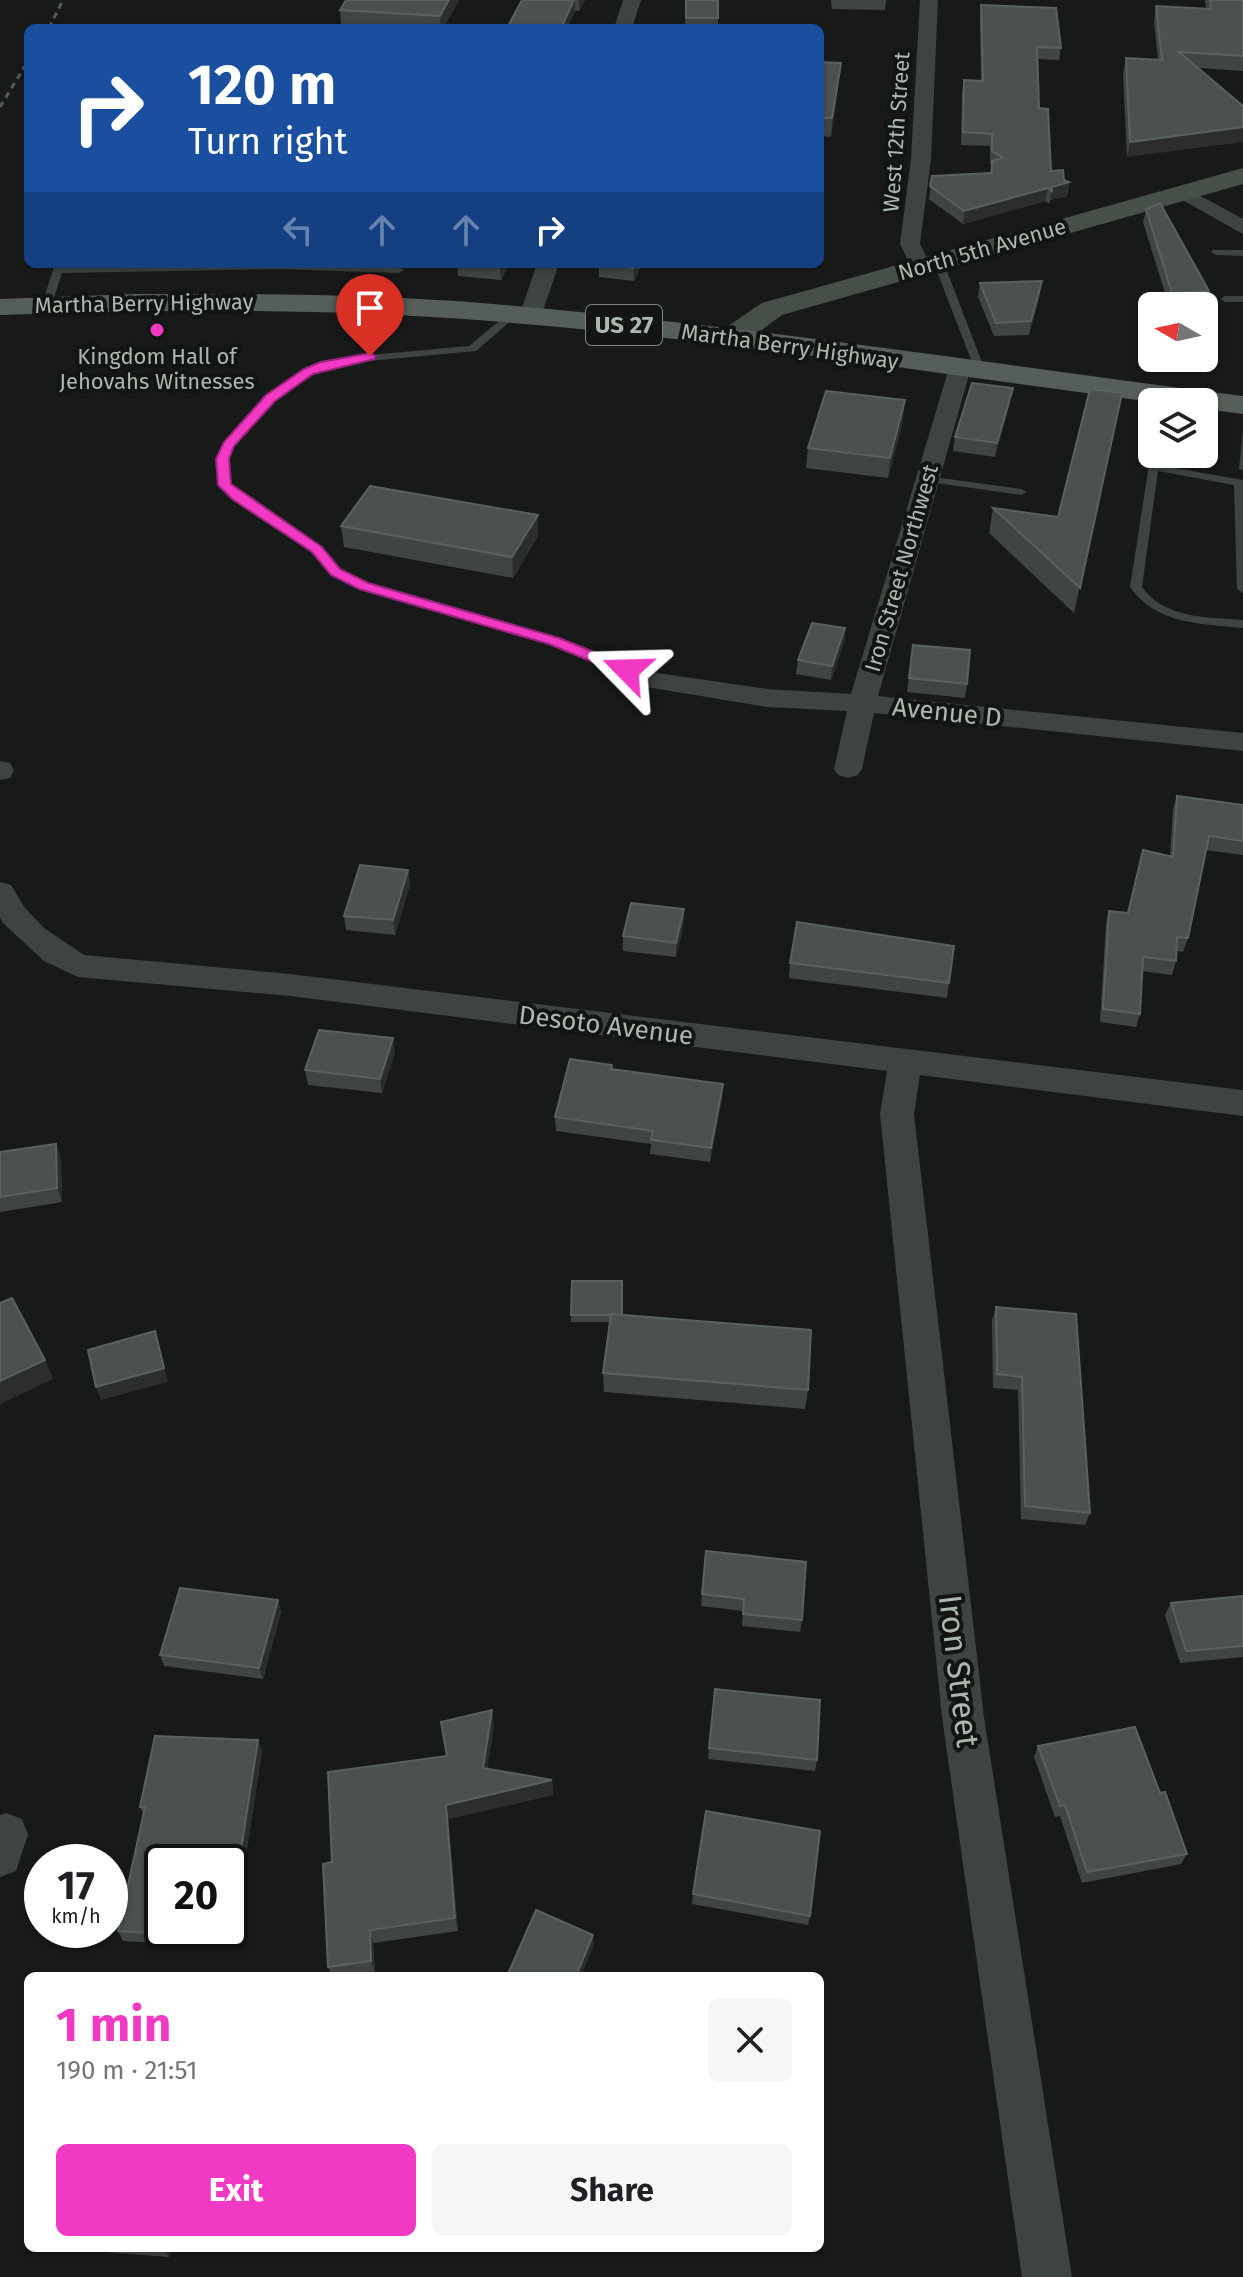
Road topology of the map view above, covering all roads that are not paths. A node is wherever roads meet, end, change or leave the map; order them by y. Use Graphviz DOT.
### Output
graph roads {
  1 [pos="632,0"];
  2 [pos="929,0"];
  3 [pos="624,24"];
  4 [pos="1243,176"];
  5 [pos="1184,193"];
  6 [pos="1243,228"];
  7 [pos="1216,252"];
  8 [pos="1243,253"];
  9 [pos="929,264"];
  10 [pos="59,268"];
  11 [pos="345,268"];
  12 [pos="546,268"];
  13 [pos="399,270"];
  14 [pos="1225,299"];
  15 [pos="1243,299"];
  16 [pos="47,304"];
  17 [pos="0,307"];
  18 [pos="522,315"];
  19 [pos="729,338"];
  20 [pos="970,369"];
  21 [pos="1138,394"];
  22 [pos="1218,403"];
  23 [pos="1243,405"];
  24 [pos="1153,468"];
  25 [pos="1181,468"];
  26 [pos="926,479"];
  27 [pos="1021,492"];
  28 [pos="1243,589"];
  29 [pos="1243,624"];
  30 [pos="651,680"];
  31 [pos="862,703"];
  32 [pos="1243,742"];
  33 [pos="848,769"];
  34 [pos="0,892"];
  35 [pos="905,1063"];
  36 [pos="1243,1103"];
  37 [pos="1047,2277"];
  1 -- 3 [label="street"];
  2 -- 9 [label="street, West 12th Street"];
  4 -- 5 [label="street, North 5th Avenue"];
  5 -- 6 [label="street"];
  5 -- 9 [label="street, North 5th Avenue"];
  7 -- 8 [label="lane"];
  9 -- 19 [label="street, North 5th Avenue"];
  9 -- 20 [label="lane"];
  10 -- 16 [label="lane"];
  11 -- 13 [label="lane"];
  12 -- 18 [label="street"];
  14 -- 15 [label="lane"];
  16 -- 17 [label="main road, Martha Berry Highway / US 27"];
  16 -- 18 [label="main road, Martha Berry Highway / US 27"];
  18 -- 19 [label="main road, Martha Berry Highway / US 27"];
  18 -- 30 [label="lane"];
  19 -- 20 [label="main road, Martha Berry Highway / US 27"];
  20 -- 21 [label="main road, Martha Berry Highway / US 27"];
  20 -- 26 [label="street, Iron Street Northwest"];
  22 -- 23 [label="main road, Martha Berry Highway / US 27"];
  24 -- 29 [label="lane"];
  25 -- 28 [label="lane"];
  26 -- 27 [label="lane"];
  26 -- 31 [label="street, Iron Street Northwest"];
  30 -- 31 [label="street, Avenue D"];
  31 -- 32 [label="street, Avenue D"];
  31 -- 33 [label="street, Iron Street Northwest"];
  34 -- 35 [label="street, Desoto Avenue"];
  35 -- 36 [label="street, Desoto Avenue"];
  35 -- 37 [label="street, Iron Street"];
}
